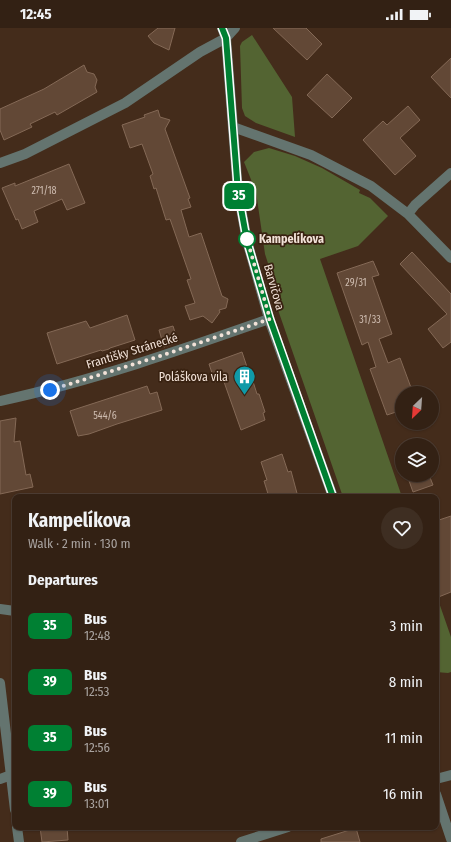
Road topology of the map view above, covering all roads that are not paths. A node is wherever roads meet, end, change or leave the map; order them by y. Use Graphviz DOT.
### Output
graph roads {
  1 [pos="222,28"];
  2 [pos="235,28"];
  3 [pos="226,38"];
  4 [pos="232,127"];
  5 [pos="0,163"];
  6 [pos="451,173"];
  7 [pos="408,214"];
  8 [pos="451,258"];
  9 [pos="270,319"];
  10 [pos="0,401"];
  11 [pos="332,494"];
  12 [pos="0,610"];
  13 [pos="12,612"];
  14 [pos="0,682"];
  15 [pos="11,774"];
  16 [pos="451,774"];
  17 [pos="439,778"];
  18 [pos="0,779"];
  19 [pos="12,783"];
  20 [pos="439,803"];
  21 [pos="17,830"];
  22 [pos="279,830"];
  23 [pos="451,840"];
  24 [pos="19,842"];
  25 [pos="241,842"];
  1 -- 3 [label="street, Barvičova"];
  2 -- 3 [label="street"];
  3 -- 4 [label="street, Barvičova"];
  3 -- 5 [label="street"];
  4 -- 7 [label="street"];
  4 -- 9 [label="street, Barvičova"];
  6 -- 7 [label="street"];
  7 -- 8 [label="street"];
  9 -- 10 [label="street, Františky Stránecké"];
  9 -- 11 [label="street, Barvičova"];
  12 -- 13 [label="street"];
  14 -- 15 [label="street"];
  15 -- 18 [label="street"];
  15 -- 19 [label="street"];
  16 -- 17 [label="street"];
  20 -- 23 [label="street"];
  21 -- 24 [label="street"];
  22 -- 25 [label="street"];
}
